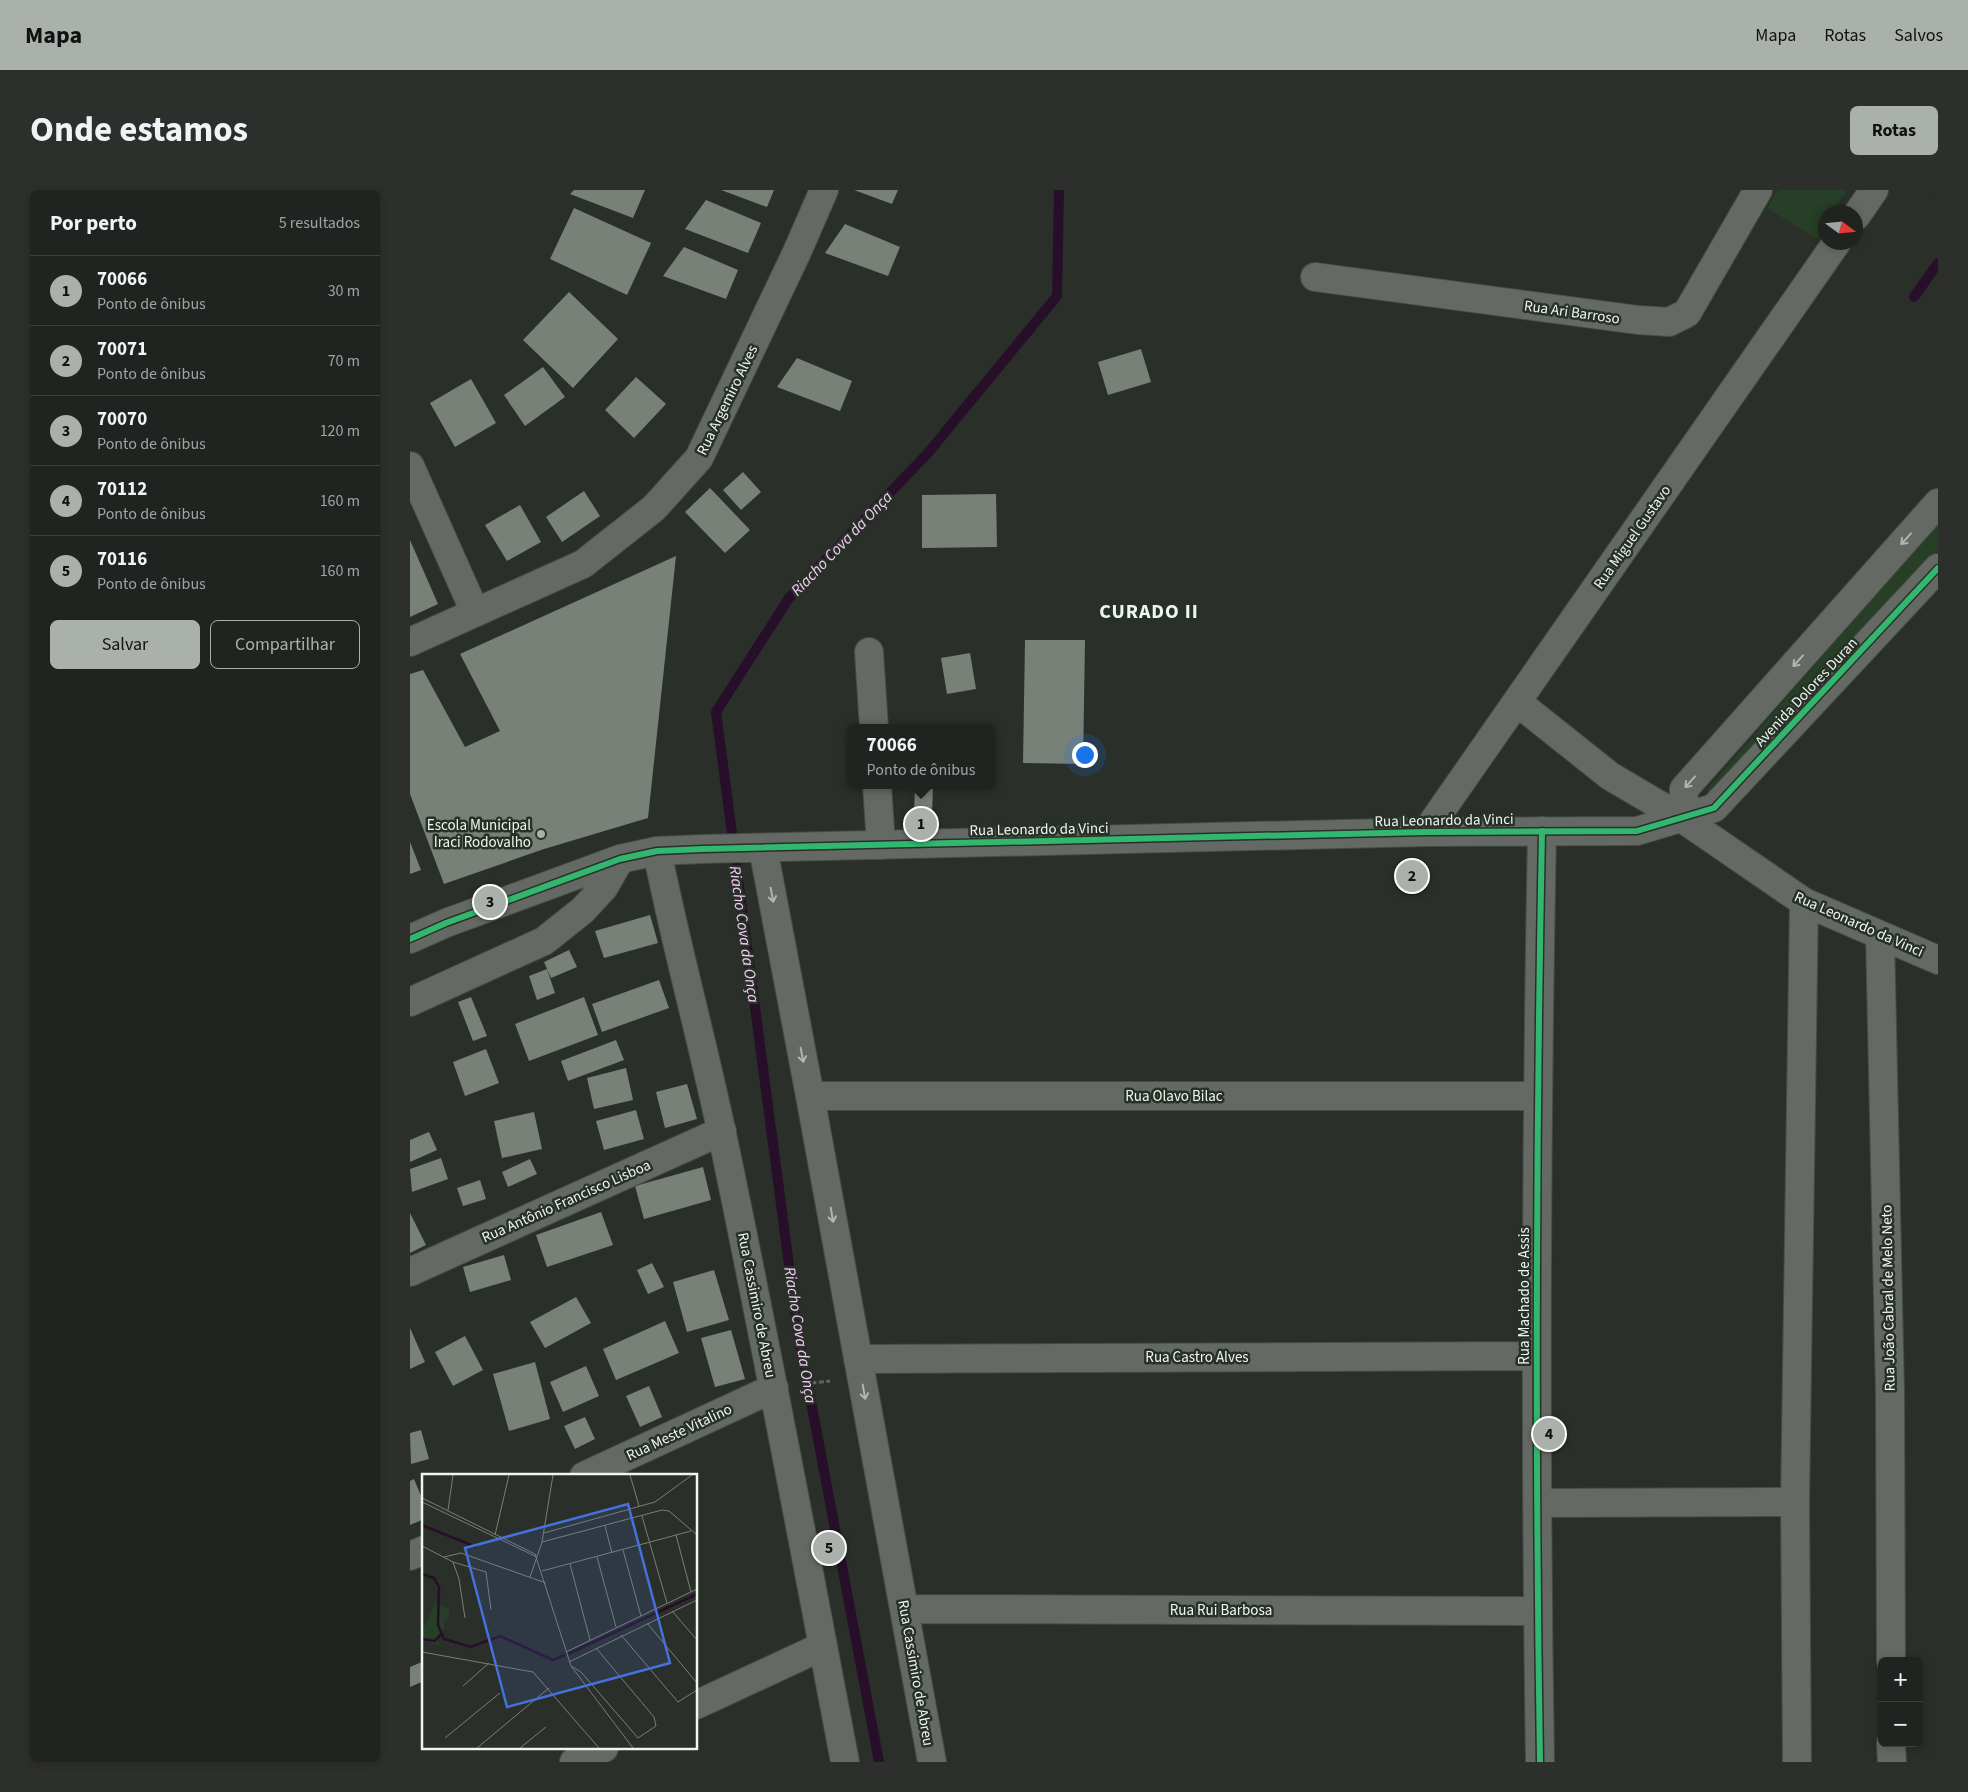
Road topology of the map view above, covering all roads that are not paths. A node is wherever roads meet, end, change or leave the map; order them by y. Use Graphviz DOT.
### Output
graph roads {
  1 [pos="824,190"];
  2 [pos="1758,190"];
  3 [pos="1874,190"];
  4 [pos="1863,206"];
  5 [pos="1831,250"];
  6 [pos="1315,277"];
  7 [pos="410,466"];
  8 [pos="1938,503"];
  9 [pos="1938,568"];
  10 [pos="475,612"];
  11 [pos="410,642"];
  12 [pos="869,652"];
  13 [pos="1517,702"];
  14 [pos="874,724"];
  15 [pos="877,789"];
  16 [pos="1683,819"];
  17 [pos="1542,830"];
  18 [pos="1426,832"];
  19 [pos="881,845"];
  20 [pos="752,848"];
  21 [pos="657,851"];
  22 [pos="620,859"];
  23 [pos="1804,902"];
  24 [pos="1880,935"];
  25 [pos="410,939"];
  26 [pos="1938,960"];
  27 [pos="410,1002"];
  28 [pos="810,1096"];
  29 [pos="1537,1096"];
  30 [pos="722,1131"];
  31 [pos="410,1272"];
  32 [pos="1536,1356"];
  33 [pos="858,1359"];
  34 [pos="774,1388"];
  35 [pos="588,1474"];
  36 [pos="1795,1502"];
  37 [pos="1539,1503"];
  38 [pos="422,1551"];
  39 [pos="410,1556"];
  40 [pos="904,1609"];
  41 [pos="1538,1612"];
  42 [pos="823,1646"];
  43 [pos="1891,1657"];
  44 [pos="698,1704"];
  45 [pos="1892,1747"];
  46 [pos="600,1750"];
  47 [pos="574,1762"];
  48 [pos="845,1762"];
  49 [pos="932,1762"];
  50 [pos="1540,1762"];
  51 [pos="1797,1762"];
  52 [pos="1892,1762"];
  1 -- 10 [label="street, Rua Argemiro Alves"];
  2 -- 6 [label="street, Rua Ari Barroso"];
  3 -- 4 [label="street"];
  5 -- 13 [label="street, Rua Miguel Gustavo"];
  7 -- 10 [label="street"];
  8 -- 16 [label="street, Avenida Dolores Duran, one-way"];
  9 -- 16 [label="street, Avenida Dolores Duran"];
  10 -- 11 [label="street, Rua Argemiro Alves"];
  12 -- 14 [label="street"];
  13 -- 16 [label="street, Rua Leonardo da Vinci"];
  13 -- 18 [label="street, Rua Miguel Gustavo"];
  15 -- 19 [label="street"];
  16 -- 17 [label="street, Rua Leonardo da Vinci"];
  16 -- 23 [label="street, Rua Leonardo da Vinci"];
  17 -- 18 [label="street, Rua Leonardo da Vinci"];
  17 -- 29 [label="street, Rua Machado de Assis"];
  18 -- 19 [label="street, Rua Leonardo da Vinci"];
  19 -- 20 [label="street, Rua Leonardo da Vinci"];
  20 -- 21 [label="street, Rua Leonardo da Vinci"];
  20 -- 28 [label="street, Rua Cassimiro de Abreu, one-way"];
  21 -- 22 [label="street, Rua Leonardo da Vinci"];
  21 -- 30 [label="street, Rua Cassimiro de Abreu"];
  22 -- 25 [label="street, Rua Leonardo da Vinci"];
  22 -- 27 [label="street"];
  23 -- 24 [label="street, Rua Leonardo da Vinci"];
  23 -- 36 [label="street"];
  24 -- 26 [label="street, Rua Leonardo da Vinci"];
  24 -- 43 [label="street, Rua João Cabral de Melo Neto"];
  28 -- 29 [label="street, Rua Olavo Bilac"];
  28 -- 33 [label="street, Rua Cassimiro de Abreu, one-way"];
  29 -- 32 [label="street, Rua Machado de Assis"];
  30 -- 31 [label="street, Rua Antônio Francisco Lisboa"];
  30 -- 34 [label="street, Rua Cassimiro de Abreu"];
  32 -- 33 [label="street, Rua Castro Alves"];
  32 -- 37 [label="street, Rua Machado de Assis"];
  33 -- 40 [label="street, Rua Cassimiro de Abreu, one-way"];
  34 -- 35 [label="street, Rua Meste Vitalino"];
  34 -- 42 [label="street, Rua Cassimiro de Abreu"];
  36 -- 37 [label="street"];
  36 -- 51 [label="street"];
  37 -- 41 [label="street, Rua Machado de Assis"];
  38 -- 39 [label="street"];
  40 -- 41 [label="street, Rua Rui Barbosa"];
  40 -- 49 [label="street, Rua Cassimiro de Abreu"];
  41 -- 50 [label="street, Rua Machado de Assis"];
  42 -- 44 [label="street"];
  42 -- 48 [label="street, Rua Cassimiro de Abreu"];
  45 -- 52 [label="street"];
  46 -- 47 [label="street"];
}
